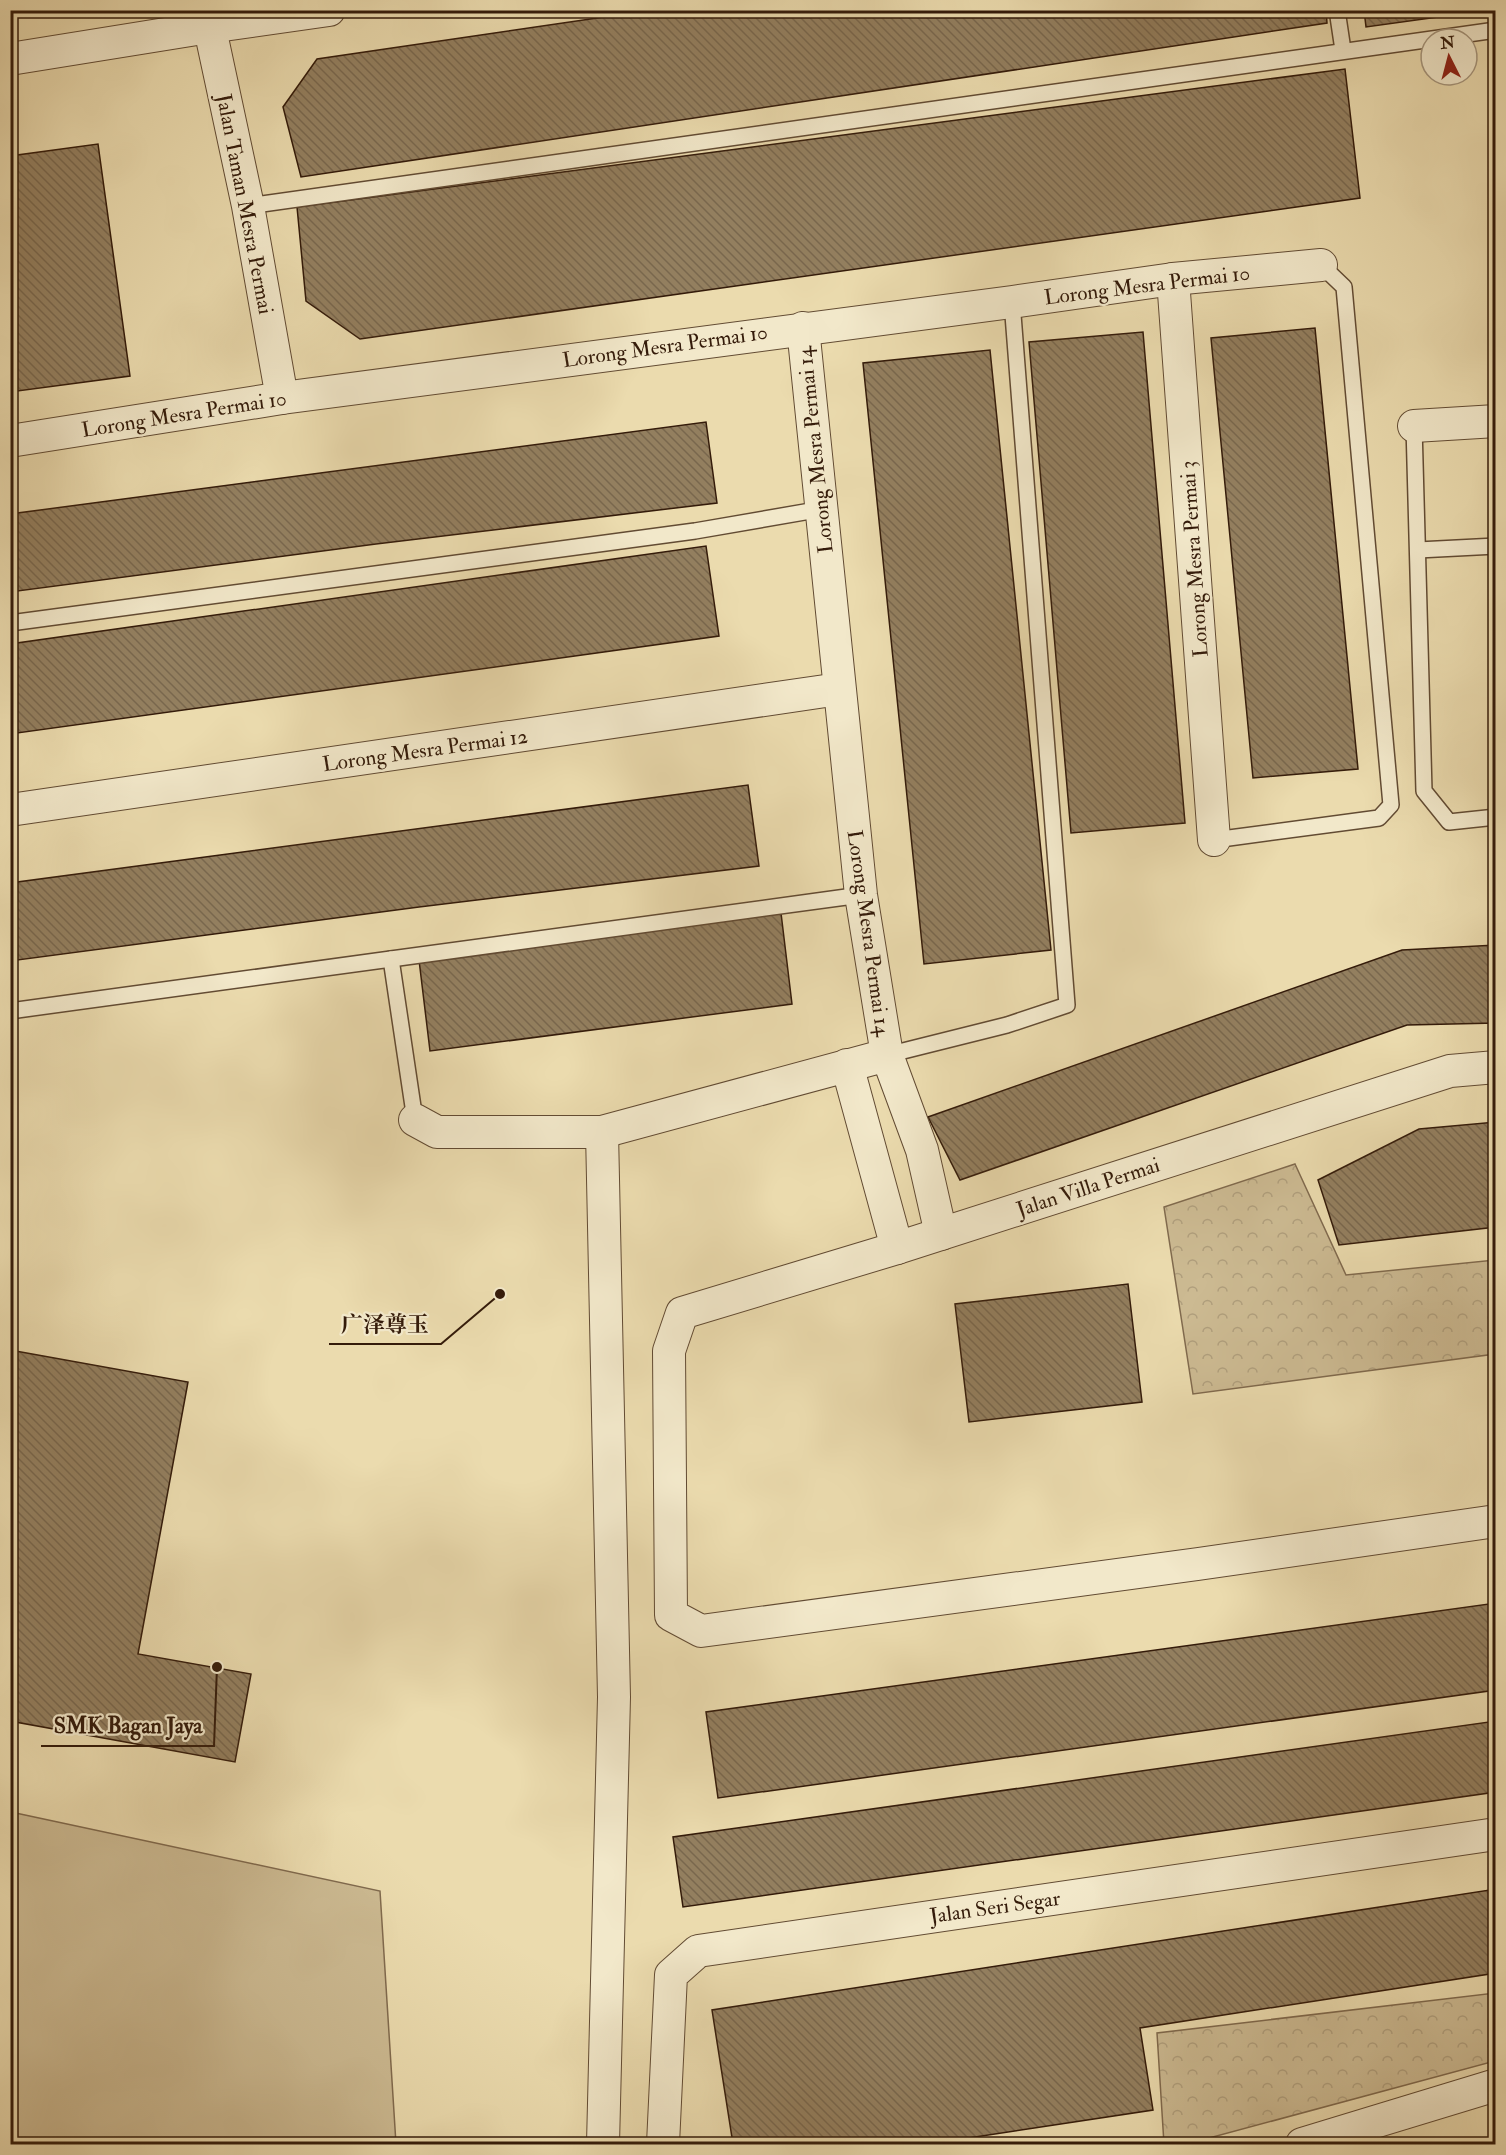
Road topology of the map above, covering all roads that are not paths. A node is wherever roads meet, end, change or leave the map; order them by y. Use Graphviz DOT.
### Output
graph roads {
  1 [pos="329,10"];
  2 [pos="1337,10"];
  3 [pos="207,19"];
  4 [pos="1496,30"];
  5 [pos="1343,50"];
  6 [pos="10,59"];
  7 [pos="248,206"];
  8 [pos="1321,265"];
  9 [pos="1173,279"];
  10 [pos="1012,302"];
  11 [pos="802,328"];
  12 [pos="282,398"];
  13 [pos="1496,422"];
  14 [pos="1414,426"];
  15 [pos="10,441"];
  16 [pos="822,509"];
  17 [pos="1496,546"];
  18 [pos="1418,550"];
  19 [pos="10,622"];
  20 [pos="839,689"];
  21 [pos="10,810"];
  22 [pos="1496,818"];
  23 [pos="1214,840"];
  24 [pos="861,895"];
  25 [pos="391,958"];
  26 [pos="10,1011"];
  27 [pos="887,1055"];
  28 [pos="847,1065"];
  29 [pos="1496,1067"];
  30 [pos="415,1120"];
  31 [pos="602,1132"];
  32 [pos="941,1234"];
  33 [pos="897,1248"];
  34 [pos="1496,1521"];
  35 [pos="1496,1834"];
  36 [pos="1496,2085"];
  37 [pos="603,2145"];
  38 [pos="663,2145"];
  39 [pos="1302,2145"];
  1 -- 3 [label="street"];
  2 -- 5 [label="lane"];
  3 -- 6 [label="street"];
  3 -- 7 [label="street, Jalan Taman Mesra Permai"];
  4 -- 5 [label="lane"];
  5 -- 7 [label="lane"];
  7 -- 12 [label="street, Jalan Taman Mesra Permai"];
  8 -- 9 [label="street, Lorong Mesra Permai 10"];
  8 -- 23 [label="lane"];
  9 -- 10 [label="street, Lorong Mesra Permai 10"];
  9 -- 23 [label="street, Lorong Mesra Permai 3"];
  10 -- 11 [label="street, Lorong Mesra Permai 10"];
  10 -- 27 [label="lane"];
  11 -- 12 [label="street, Lorong Mesra Permai 10"];
  11 -- 16 [label="street, Lorong Mesra Permai 14"];
  12 -- 15 [label="street, Lorong Mesra Permai 10"];
  13 -- 14 [label="street"];
  14 -- 18 [label="lane"];
  16 -- 19 [label="lane"];
  16 -- 20 [label="street, Lorong Mesra Permai 14"];
  17 -- 18 [label="lane"];
  18 -- 22 [label="lane"];
  20 -- 21 [label="street, Lorong Mesra Permai 12"];
  20 -- 24 [label="street, Lorong Mesra Permai 14"];
  24 -- 25 [label="lane"];
  24 -- 27 [label="street, Lorong Mesra Permai 14"];
  25 -- 26 [label="lane"];
  25 -- 30 [label="lane"];
  27 -- 28 [label="street, Lorong Mesra Permai 14"];
  27 -- 32 [label="street"];
  28 -- 31 [label="street, Lorong Mesra Permai 14"];
  28 -- 33 [label="street"];
  29 -- 32 [label="street, Jalan Villa Permai"];
  30 -- 31 [label="street, Lorong Mesra Permai 14"];
  31 -- 37 [label="street"];
  32 -- 33 [label="street, Jalan Villa Permai"];
  33 -- 34 [label="street, Jalan Villa Permai"];
  35 -- 38 [label="street, Jalan Seri Segar"];
  36 -- 39 [label="street"];
}
